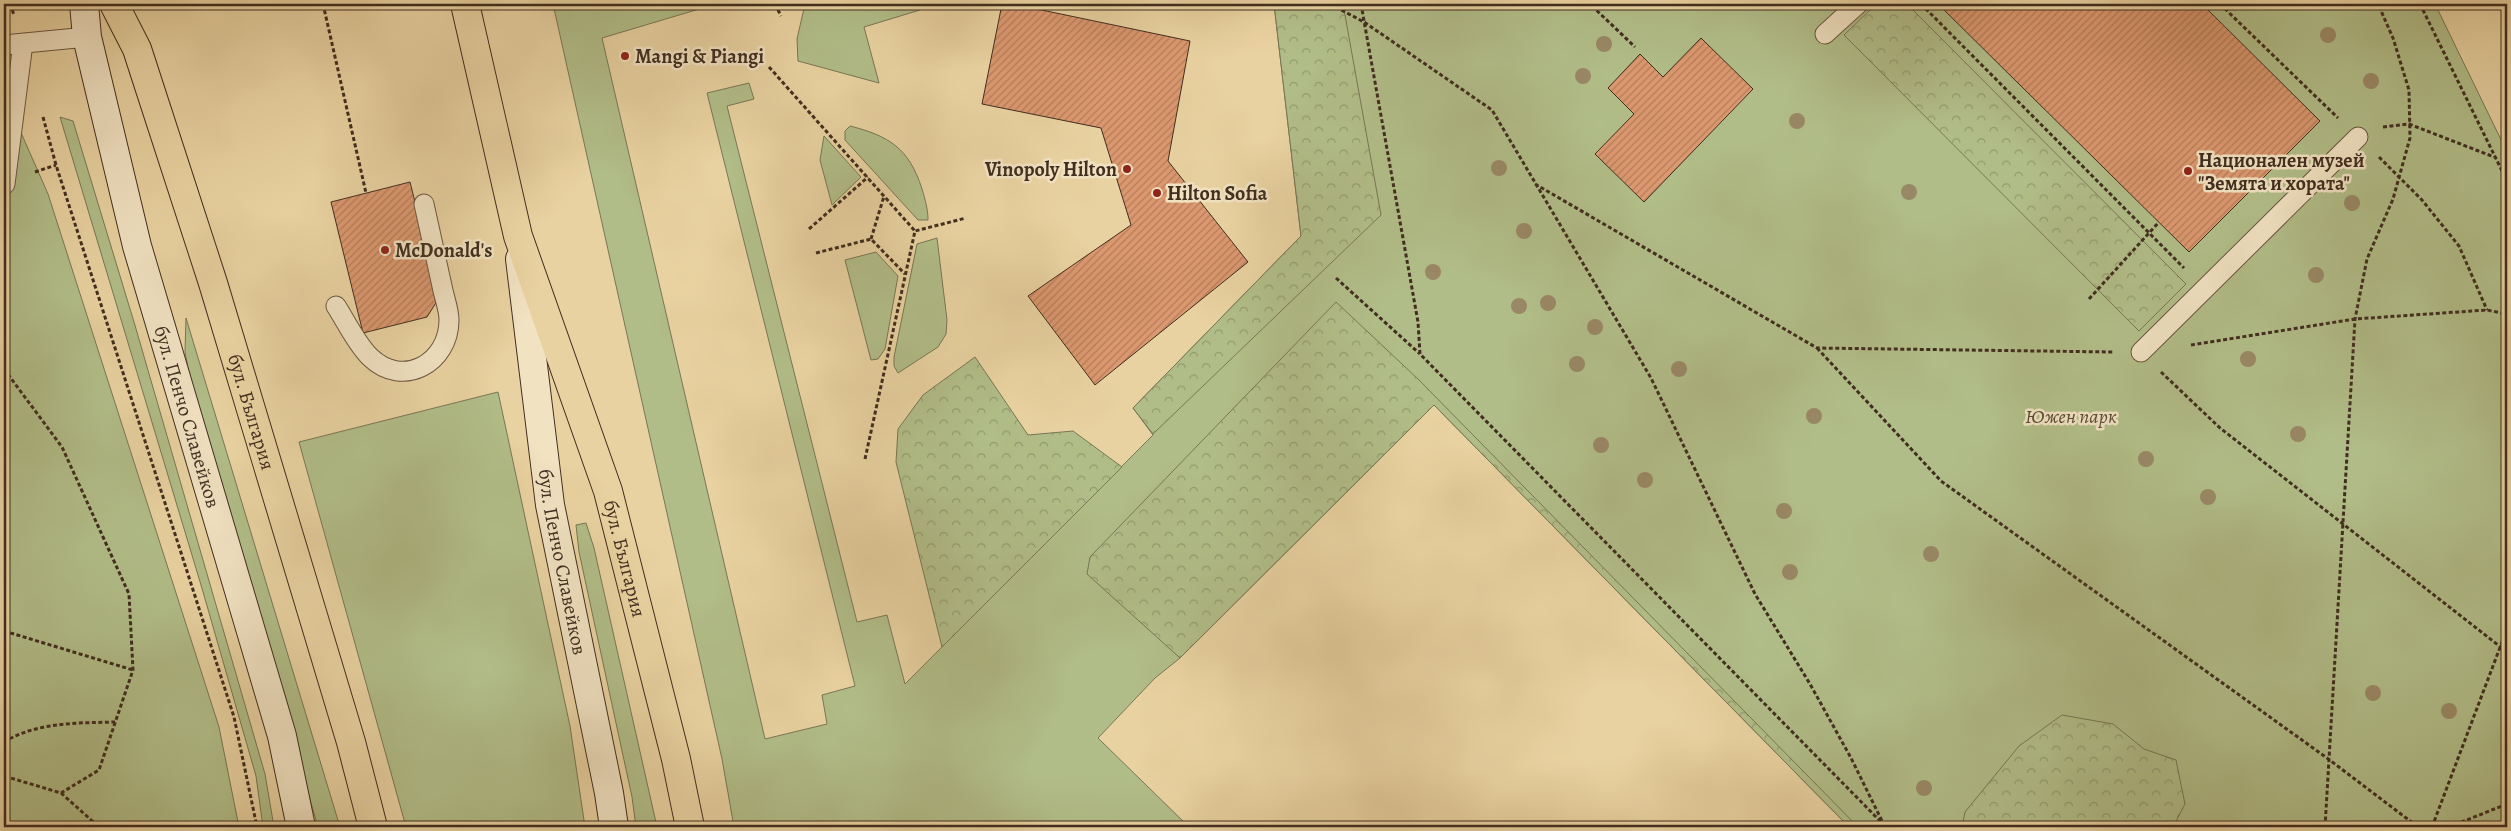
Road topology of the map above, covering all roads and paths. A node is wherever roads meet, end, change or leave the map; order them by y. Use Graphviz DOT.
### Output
graph roads {
  1 [pos="84,4"];
  2 [pos="114,4"];
  3 [pos="323,4"];
  4 [pos="465,4"];
  5 [pos="775,4"];
  6 [pos="1330,4"];
  7 [pos="1361,4"];
  8 [pos="1858,4"];
  9 [pos="1920,4"];
  10 [pos="2220,4"];
  11 [pos="2378,4"];
  12 [pos="2420,4"];
  13 [pos="1592,6"];
  14 [pos="781,16"];
  15 [pos="1364,22"];
  16 [pos="1825,34"];
  17 [pos="86,37"];
  18 [pos="23,43"];
  19 [pos="4,44"];
  20 [pos="1635,47"];
  21 [pos="769,67"];
  22 [pos="2409,124"];
  23 [pos="2358,137"];
  24 [pos="2495,157"];
  25 [pos="56,165"];
  26 [pos="2399,176"];
  27 [pos="868,177"];
  28 [pos="2507,181"];
  29 [pos="5,184"];
  30 [pos="1536,184"];
  31 [pos="366,193"];
  32 [pos="884,196"];
  33 [pos="424,204"];
  34 [pos="966,218"];
  35 [pos="2159,222"];
  36 [pos="809,229"];
  37 [pos="915,231"];
  38 [pos="2149,232"];
  39 [pos="518,236"];
  40 [pos="871,239"];
  41 [pos="816,253"];
  42 [pos="905,274"];
  43 [pos="1336,278"];
  44 [pos="2204,288"];
  45 [pos="2088,299"];
  46 [pos="336,306"];
  47 [pos="2487,310"];
  48 [pos="2507,314"];
  49 [pos="2356,319"];
  50 [pos="2190,345"];
  51 [pos="1817,348"];
  52 [pos="2141,352"];
  53 [pos="1420,354"];
  54 [pos="4,369"];
  55 [pos="865,459"];
  56 [pos="2344,525"];
  57 [pos="2507,630"];
  58 [pos="4,631"];
  59 [pos="2500,647"];
  60 [pos="2507,652"];
  61 [pos="133,670"];
  62 [pos="115,722"];
  63 [pos="4,742"];
  64 [pos="2327,758"];
  65 [pos="4,776"];
  66 [pos="62,793"];
  67 [pos="2507,804"];
  68 [pos="1885,826"];
  69 [pos="100,827"];
  70 [pos="257,827"];
  71 [pos="301,827"];
  72 [pos="372,827"];
  73 [pos="614,827"];
  74 [pos="690,827"];
  75 [pos="2325,827"];
  76 [pos="2418,827"];
  77 [pos="2432,827"];
  78 [pos="2448,827"];
  1 -- 17 [label="main road, бул. Пенчо Славейков"];
  2 -- 72 [label="main road, бул. България"];
  3 -- 31 [label="path"];
  4 -- 39 [label="main road, бул. България"];
  5 -- 14 [label="path"];
  6 -- 15 [label="path"];
  7 -- 15 [label="path"];
  8 -- 16 [label="lane"];
  9 -- 38 [label="path"];
  10 -- 23 [label="path"];
  11 -- 22 [label="path"];
  12 -- 24 [label="path"];
  13 -- 20 [label="path"];
  15 -- 30 [label="path"];
  15 -- 53 [label="path"];
  17 -- 18 [label="lane"];
  17 -- 71 [label="main road, бул. Пенчо Славейков"];
  18 -- 19 [label="lane"];
  18 -- 29 [label="lane"];
  21 -- 27 [label="path"];
  22 -- 23 [label="path"];
  22 -- 24 [label="path"];
  22 -- 26 [label="path"];
  23 -- 26 [label="path"];
  23 -- 44 [label="lane"];
  24 -- 28 [label="path"];
  25 -- 70 [label="path"];
  26 -- 47 [label="path"];
  26 -- 49 [label="path"];
  27 -- 32 [label="path"];
  27 -- 36 [label="path"];
  30 -- 51 [label="path"];
  30 -- 68 [label="path"];
  32 -- 37 [label="path"];
  32 -- 40 [label="path"];
  33 -- 46 [label="lane"];
  34 -- 37 [label="path"];
  35 -- 38 [label="path"];
  37 -- 42 [label="path"];
  38 -- 44 [label="path"];
  38 -- 45 [label="path"];
  39 -- 73 [label="main road, бул. Пенчо Славейков"];
  39 -- 74 [label="main road, бул. България"];
  40 -- 41 [label="path"];
  40 -- 42 [label="path"];
  42 -- 55 [label="path"];
  43 -- 53 [label="path"];
  44 -- 52 [label="lane"];
  47 -- 48 [label="path"];
  47 -- 49 [label="path"];
  49 -- 50 [label="path"];
  49 -- 56 [label="path"];
  51 -- 52 [label="path"];
  51 -- 64 [label="path"];
  52 -- 56 [label="path"];
  53 -- 68 [label="path"];
  54 -- 61 [label="path"];
  56 -- 59 [label="path"];
  56 -- 64 [label="path"];
  57 -- 59 [label="path"];
  58 -- 61 [label="path"];
  59 -- 60 [label="path"];
  59 -- 77 [label="path"];
  61 -- 62 [label="path"];
  62 -- 63 [label="path"];
  62 -- 66 [label="path"];
  64 -- 75 [label="path"];
  64 -- 76 [label="path"];
  65 -- 66 [label="path"];
  66 -- 69 [label="path"];
  67 -- 78 [label="path"];
}
